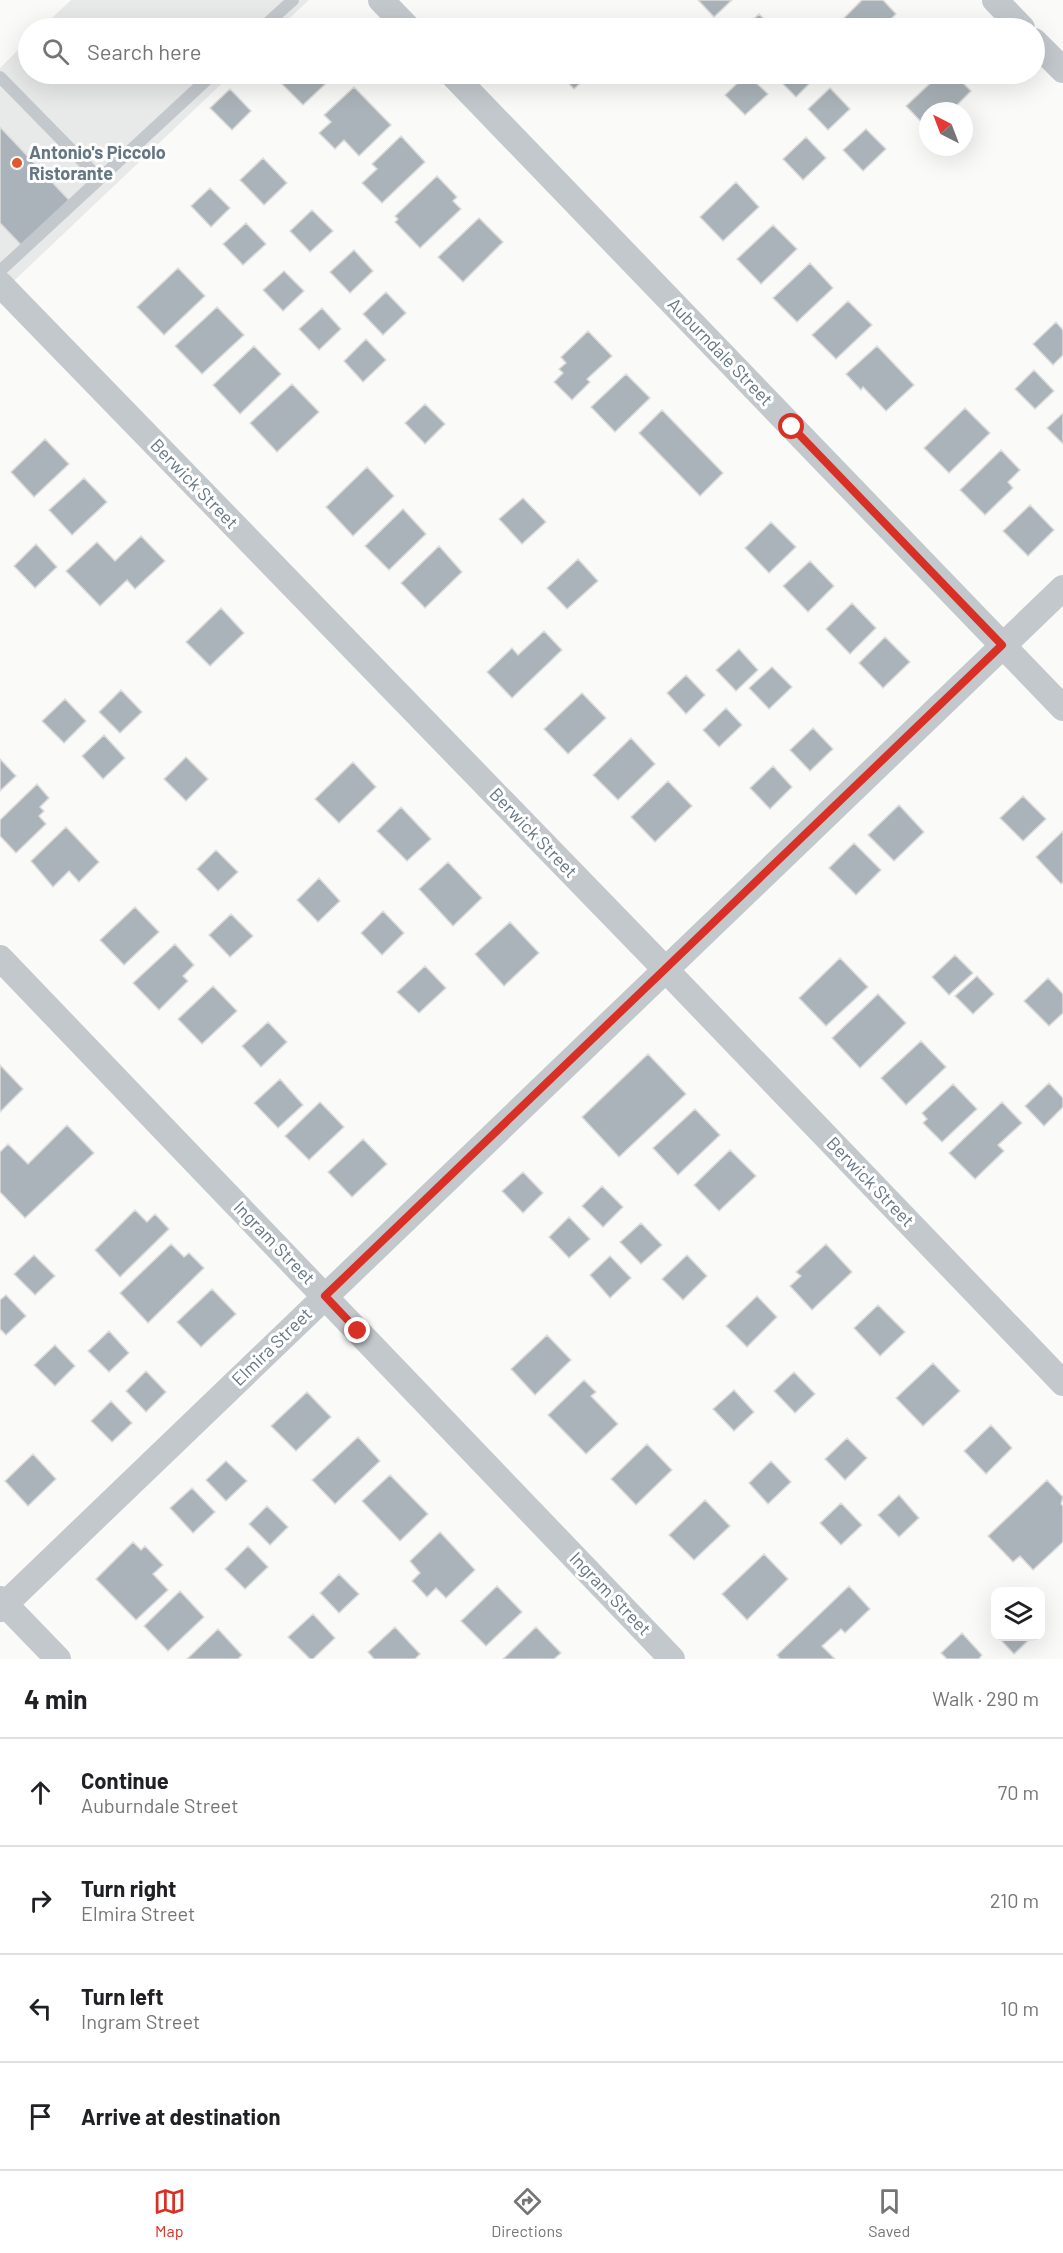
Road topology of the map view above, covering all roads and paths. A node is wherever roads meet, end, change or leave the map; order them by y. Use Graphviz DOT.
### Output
graph roads {
  1 [pos="293,0"];
  2 [pos="381,0"];
  3 [pos="995,0"];
  4 [pos="273,18"];
  5 [pos="398,18"];
  6 [pos="1012,18"];
  7 [pos="1045,51"];
  8 [pos="1063,70"];
  9 [pos="0,77"];
  10 [pos="202,84"];
  11 [pos="462,84"];
  12 [pos="99,178"];
  13 [pos="0,271"];
  14 [pos="0,284"];
  15 [pos="1063,588"];
  16 [pos="1002,645"];
  17 [pos="1063,708"];
  18 [pos="0,958"];
  19 [pos="666,970"];
  20 [pos="325,1296"];
  21 [pos="1063,1383"];
  22 [pos="2,1604"];
  23 [pos="58,1659"];
  24 [pos="672,1659"];
  1 -- 4 [label="lane"];
  2 -- 5 [label="street"];
  3 -- 6 [label="street"];
  7 -- 8 [label="street"];
  9 -- 12 [label="lane"];
  10 -- 12 [label="lane"];
  11 -- 16 [label="street, Auburndale Street"];
  12 -- 13 [label="lane"];
  14 -- 19 [label="street, Berwick Street"];
  15 -- 16 [label="street, Elmira Street"];
  16 -- 17 [label="street, Auburndale Street"];
  16 -- 19 [label="street, Elmira Street"];
  18 -- 20 [label="street, Ingram Street"];
  19 -- 20 [label="street, Elmira Street"];
  19 -- 21 [label="street, Berwick Street"];
  20 -- 22 [label="street, Elmira Street"];
  20 -- 24 [label="street, Ingram Street"];
  22 -- 23 [label="street"];
}
